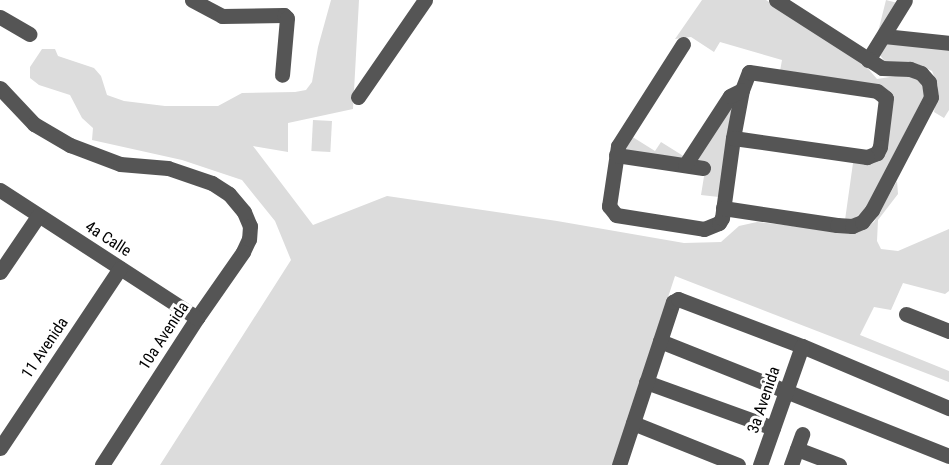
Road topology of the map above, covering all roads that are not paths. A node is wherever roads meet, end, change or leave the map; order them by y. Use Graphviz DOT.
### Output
graph roads {
  1 [pos="192,0"];
  2 [pos="412,0"];
  3 [pos="425,0"];
  4 [pos="776,0"];
  5 [pos="904,0"];
  6 [pos="216,6"];
  7 [pos="0,17"];
  8 [pos="407,26"];
  9 [pos="29,34"];
  10 [pos="884,36"];
  11 [pos="949,43"];
  12 [pos="683,44"];
  13 [pos="868,60"];
  14 [pos="282,75"];
  15 [pos="0,88"];
  16 [pos="742,90"];
  17 [pos="358,97"];
  18 [pos="733,138"];
  19 [pos="616,155"];
  20 [pos="685,165"];
  21 [pos="703,168"];
  22 [pos="0,190"];
  23 [pos="723,208"];
  24 [pos="38,216"];
  25 [pos="120,268"];
  26 [pos="0,272"];
  27 [pos="906,314"];
  28 [pos="196,318"];
  29 [pos="949,331"];
  30 [pos="660,340"];
  31 [pos="802,346"];
  32 [pos="646,382"];
  33 [pos="786,391"];
  34 [pos="949,408"];
  35 [pos="633,423"];
  36 [pos="773,428"];
  37 [pos="802,434"];
  38 [pos="0,448"];
  39 [pos="797,449"];
  40 [pos="949,456"];
  41 [pos="102,465"];
  42 [pos="620,465"];
  43 [pos="738,465"];
  44 [pos="760,465"];
  45 [pos="791,465"];
  46 [pos="839,465"];
  1 -- 6 [label="street"];
  2 -- 8 [label="street"];
  3 -- 8 [label="street"];
  4 -- 13 [label="street"];
  5 -- 10 [label="street"];
  6 -- 14 [label="street"];
  7 -- 9 [label="street"];
  8 -- 17 [label="street"];
  10 -- 11 [label="street"];
  10 -- 13 [label="street"];
  12 -- 19 [label="street"];
  13 -- 23 [label="street"];
  15 -- 28 [label="street, 10a Avenida"];
  16 -- 18 [label="street"];
  16 -- 18 [label="street"];
  16 -- 20 [label="street"];
  18 -- 23 [label="street"];
  19 -- 20 [label="street"];
  19 -- 23 [label="street"];
  20 -- 21 [label="street"];
  22 -- 24 [label="street, 4a Calle"];
  24 -- 25 [label="street, 4a Calle"];
  24 -- 26 [label="street"];
  25 -- 28 [label="street, 4a Calle"];
  25 -- 38 [label="street, 11 Avenida"];
  27 -- 29 [label="street"];
  28 -- 41 [label="street, 10a Avenida"];
  30 -- 31 [label="street"];
  30 -- 32 [label="street"];
  30 -- 33 [label="street"];
  31 -- 33 [label="street, 3a Avenida"];
  31 -- 34 [label="street"];
  32 -- 35 [label="street"];
  32 -- 36 [label="street"];
  33 -- 36 [label="street, 3a Avenida"];
  33 -- 40 [label="street"];
  35 -- 42 [label="street"];
  35 -- 43 [label="street"];
  36 -- 44 [label="street, 3a Avenida"];
  37 -- 39 [label="street"];
  39 -- 45 [label="street"];
  39 -- 46 [label="street"];
}
